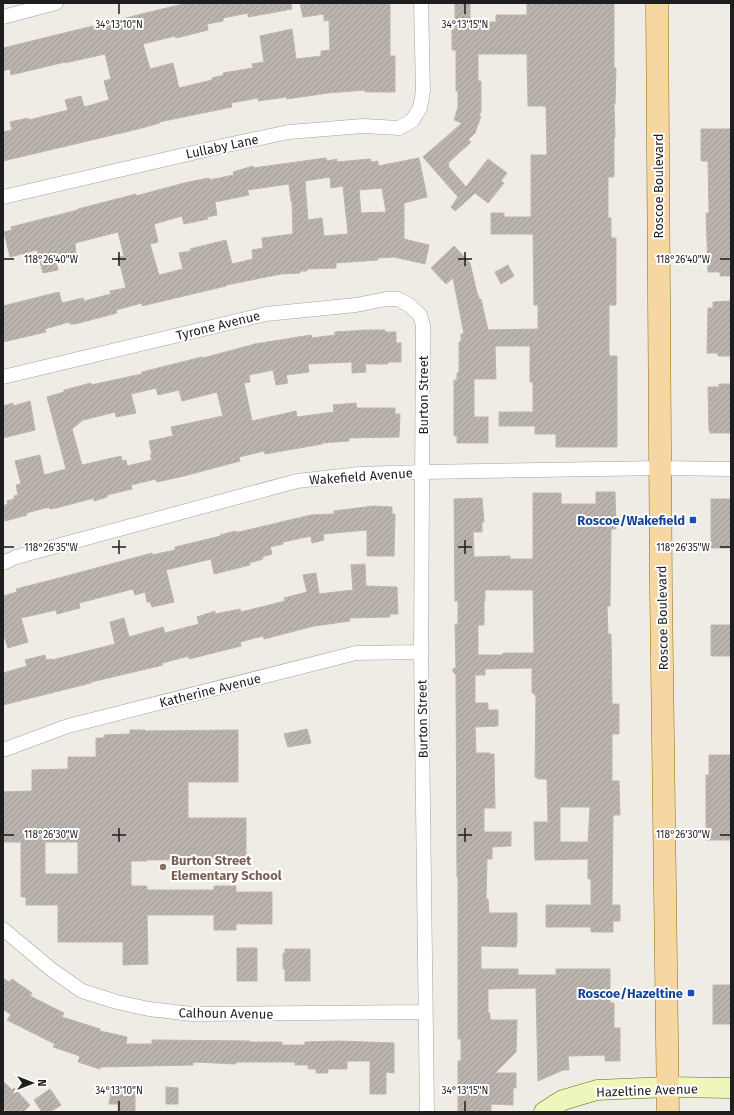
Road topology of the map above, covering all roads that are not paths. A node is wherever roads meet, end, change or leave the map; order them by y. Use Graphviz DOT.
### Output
graph roads {
  1 [pos="56,3"];
  2 [pos="421,3"];
  3 [pos="657,3"];
  4 [pos="3,17"];
  5 [pos="3,197"];
  6 [pos="423,326"];
  7 [pos="3,377"];
  8 [pos="660,468"];
  9 [pos="731,469"];
  10 [pos="423,472"];
  11 [pos="3,563"];
  12 [pos="421,652"];
  13 [pos="3,750"];
  14 [pos="3,929"];
  15 [pos="425,1012"];
  16 [pos="668,1087"];
  17 [pos="731,1088"];
  18 [pos="426,1112"];
  19 [pos="544,1112"];
  20 [pos="668,1112"];
  1 -- 4 [label="street"];
  2 -- 5 [label="street, Lullaby Lane"];
  3 -- 8 [label="main road, Roscoe Boulevard"];
  6 -- 7 [label="street, Tyrone Avenue"];
  6 -- 10 [label="street, Burton Street"];
  8 -- 9 [label="street, Wakefield Avenue"];
  8 -- 10 [label="street, Wakefield Avenue"];
  8 -- 16 [label="main road, Roscoe Boulevard"];
  10 -- 11 [label="street, Wakefield Avenue"];
  10 -- 12 [label="street, Burton Street"];
  12 -- 13 [label="street, Katherine Avenue"];
  12 -- 15 [label="street, Burton Street"];
  14 -- 15 [label="street, Calhoun Avenue"];
  15 -- 18 [label="street, Burton Street"];
  16 -- 17 [label="street, Hazeltine Avenue"];
  16 -- 19 [label="street, Hazeltine Avenue"];
  16 -- 20 [label="main road, Roscoe Boulevard"];
}
